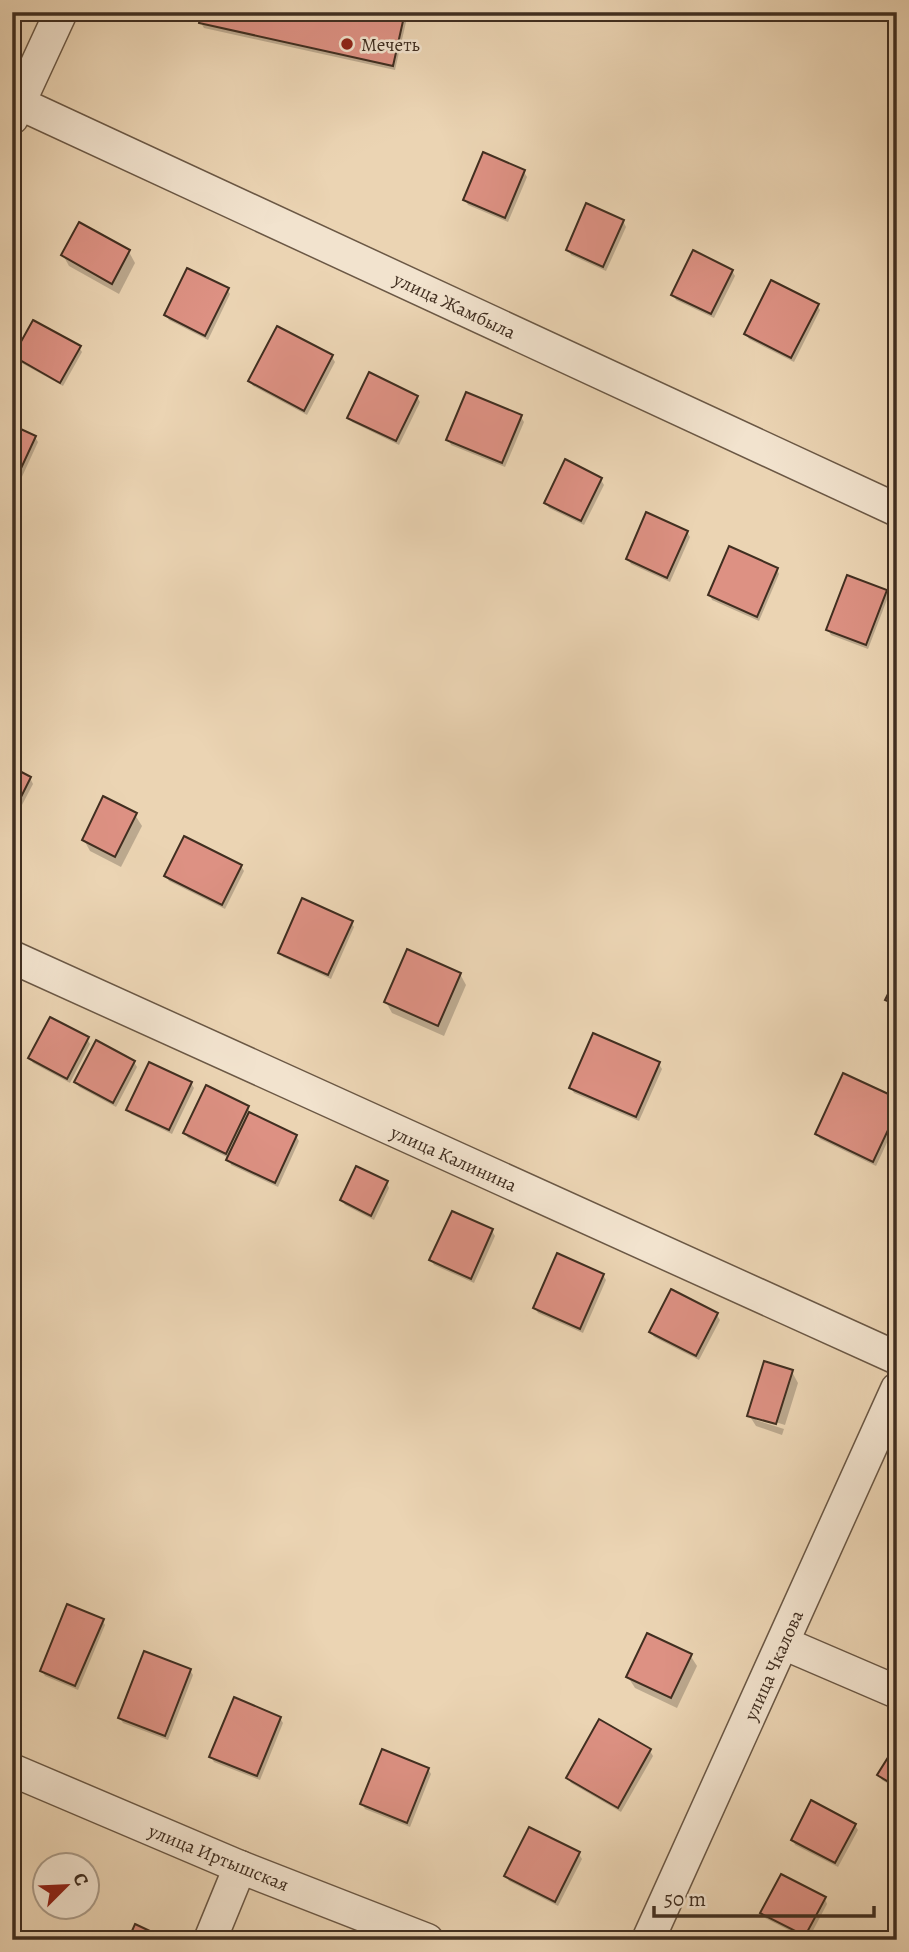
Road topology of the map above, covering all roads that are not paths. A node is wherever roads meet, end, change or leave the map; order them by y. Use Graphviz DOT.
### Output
graph roads {
  1 [pos="61,12"];
  2 [pos="14,107"];
  3 [pos="897,510"];
  4 [pos="12,957"];
  5 [pos="897,1358"];
  6 [pos="897,1389"];
  7 [pos="783,1643"];
  8 [pos="897,1692"];
  9 [pos="12,1770"];
  10 [pos="240,1867"];
  11 [pos="211,1940"];
  12 [pos="427,1940"];
  13 [pos="648,1940"];
  1 -- 2 [label="street"];
  2 -- 3 [label="street, улица Жамбыла"];
  4 -- 5 [label="street, улица Калинина"];
  6 -- 7 [label="street, улица Чкалова"];
  7 -- 8 [label="street"];
  7 -- 13 [label="street, улица Чкалова"];
  9 -- 10 [label="street, улица Иртышская"];
  10 -- 11 [label="street"];
  10 -- 12 [label="street, улица Иртышская"];
}
